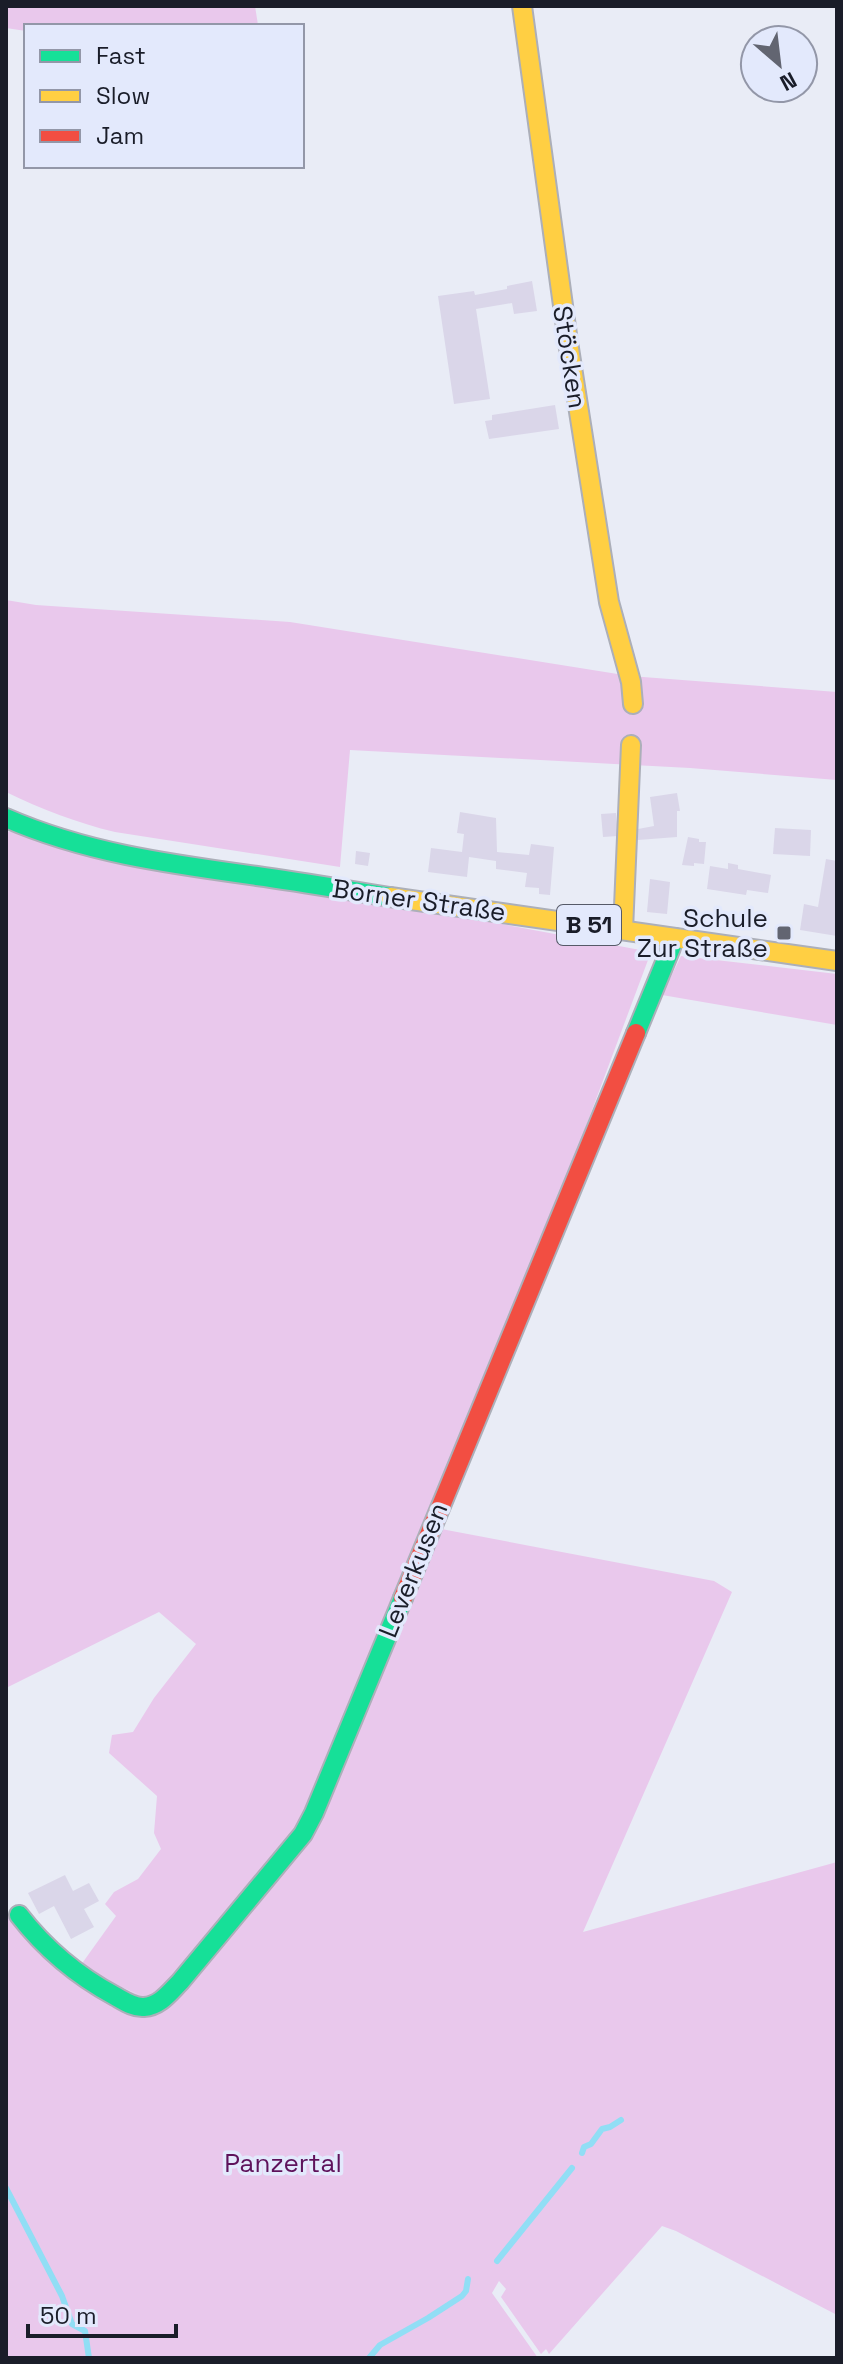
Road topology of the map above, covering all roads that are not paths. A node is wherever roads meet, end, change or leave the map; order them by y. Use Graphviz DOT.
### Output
graph roads {
  1 [pos="522,6"];
  2 [pos="633,704"];
  3 [pos="631,745"];
  4 [pos="6,818"];
  5 [pos="623,930"];
  6 [pos="675,938"];
  7 [pos="837,961"];
  8 [pos="19,1915"];
  1 -- 2 [label="street, Stöcken"];
  3 -- 5 [label="street"];
  4 -- 5 [label="street, Borner Straße / B 51"];
  5 -- 6 [label="street, Borner Straße / B 51"];
  6 -- 7 [label="street, Borner Straße / B 51"];
  6 -- 8 [label="street, Leverkusen"];
}
